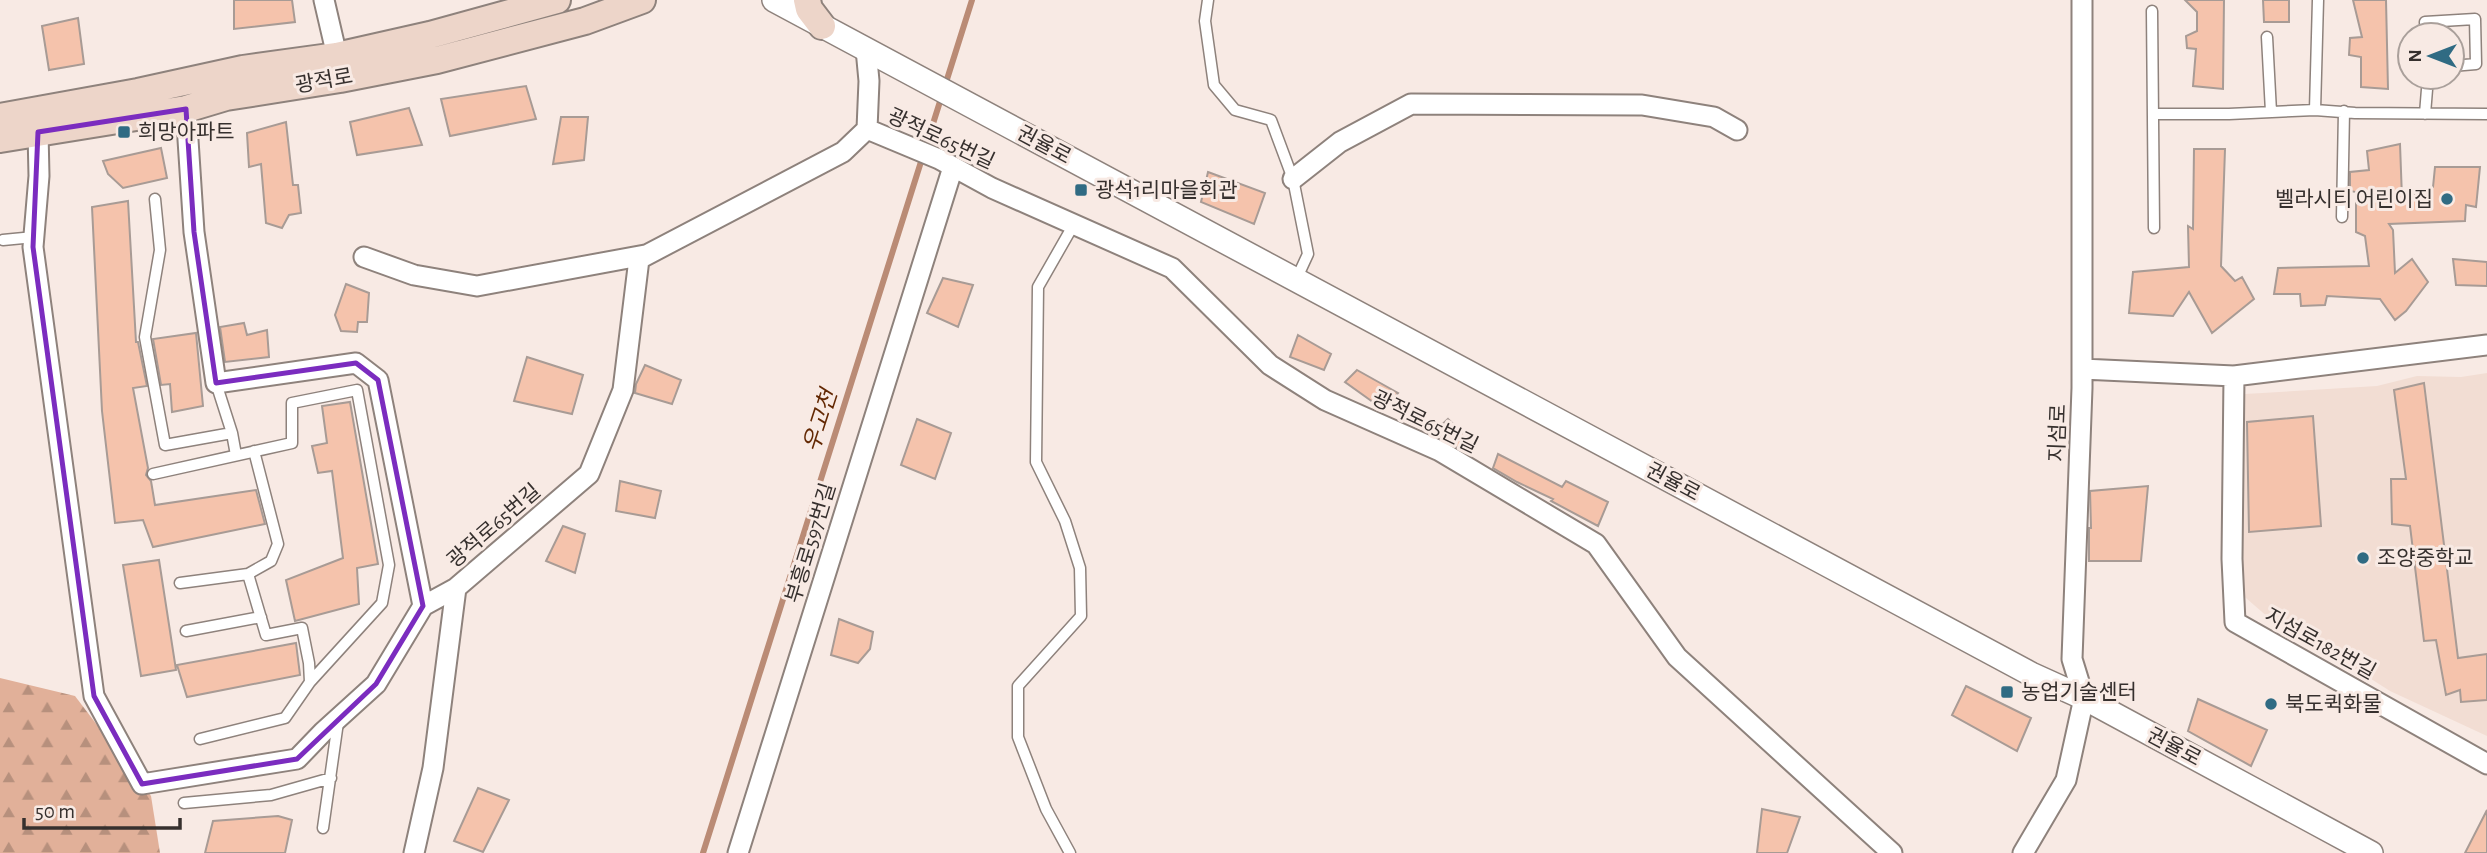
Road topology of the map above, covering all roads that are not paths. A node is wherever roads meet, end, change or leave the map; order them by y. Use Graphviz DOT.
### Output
graph roads {
  1 [pos="324,0"];
  2 [pos="557,0"];
  3 [pos="642,0"];
  4 [pos="774,0"];
  5 [pos="807,0"];
  6 [pos="1208,0"];
  7 [pos="2082,0"];
  8 [pos="2318,0"];
  9 [pos="2152,12"];
  10 [pos="2442,21"];
  11 [pos="822,26"];
  12 [pos="2267,37"];
  13 [pos="866,49"];
  14 [pos="337,56"];
  15 [pos="2466,65"];
  16 [pos="2427,91"];
  17 [pos="186,109"];
  18 [pos="2315,110"];
  19 [pos="2344,111"];
  20 [pos="2271,112"];
  21 [pos="2154,114"];
  22 [pos="2425,114"];
  23 [pos="2487,114"];
  24 [pos="0,117"];
  25 [pos="867,130"];
  26 [pos="1737,130"];
  27 [pos="38,132"];
  28 [pos="0,139"];
  29 [pos="946,163"];
  30 [pos="1293,180"];
  31 [pos="155,199"];
  32 [pos="2342,218"];
  33 [pos="1074,223"];
  34 [pos="2154,228"];
  35 [pos="34,237"];
  36 [pos="3,240"];
  37 [pos="645,255"];
  38 [pos="364,257"];
  39 [pos="1296,280"];
  40 [pos="2487,345"];
  41 [pos="2082,369"];
  42 [pos="2234,376"];
  43 [pos="216,383"];
  44 [pos="232,433"];
  45 [pos="254,451"];
  46 [pos="236,455"];
  47 [pos="153,474"];
  48 [pos="248,574"];
  49 [pos="180,583"];
  50 [pos="456,588"];
  51 [pos="423,606"];
  52 [pos="261,617"];
  53 [pos="186,631"];
  54 [pos="310,682"];
  55 [pos="2084,698"];
  56 [pos="338,718"];
  57 [pos="200,739"];
  58 [pos="2487,764"];
  59 [pos="331,778"];
  60 [pos="184,803"];
  61 [pos="323,828"];
  62 [pos="414,853"];
  63 [pos="738,853"];
  64 [pos="1070,853"];
  65 [pos="1892,853"];
  66 [pos="2023,853"];
  67 [pos="2371,853"];
  1 -- 14 [label="street"];
  2 -- 14 [label="main road, 광적로"];
  3 -- 17 [label="main road, 광적로"];
  4 -- 11 [label="street"];
  5 -- 11 [label="main road"];
  6 -- 30 [label="lane"];
  7 -- 41 [label="street, 지섬로"];
  8 -- 18 [label="lane"];
  9 -- 21 [label="lane"];
  10 -- 15 [label="lane"];
  11 -- 13 [label="street"];
  12 -- 20 [label="lane"];
  13 -- 25 [label="street, 광적로65번길"];
  13 -- 39 [label="street, 권율로"];
  14 -- 24 [label="main road, 광적로"];
  16 -- 22 [label="lane"];
  17 -- 27 [label="main road, 광적로"];
  17 -- 43 [label="street"];
  18 -- 19 [label="lane"];
  18 -- 20 [label="lane"];
  19 -- 22 [label="lane"];
  19 -- 32 [label="lane"];
  20 -- 21 [label="lane"];
  21 -- 34 [label="lane"];
  22 -- 23 [label="lane"];
  25 -- 29 [label="street, 광적로65번길"];
  25 -- 37 [label="street, 광적로65번길"];
  26 -- 30 [label="street"];
  27 -- 28 [label="main road, 광적로"];
  27 -- 35 [label="street"];
  29 -- 33 [label="street, 광적로65번길"];
  29 -- 63 [label="street, 부흥로597번길"];
  30 -- 39 [label="lane"];
  31 -- 44 [label="lane"];
  33 -- 64 [label="lane"];
  33 -- 65 [label="street, 광적로65번길"];
  35 -- 36 [label="lane"];
  35 -- 56 [label="street"];
  37 -- 38 [label="street, 광적로65번길"];
  37 -- 50 [label="street, 광적로65번길"];
  39 -- 55 [label="street, 권율로"];
  40 -- 42 [label="street"];
  41 -- 42 [label="street"];
  41 -- 55 [label="street, 지섬로"];
  42 -- 58 [label="street, 지섬로182번길"];
  43 -- 44 [label="lane"];
  43 -- 51 [label="street"];
  44 -- 46 [label="lane"];
  45 -- 46 [label="lane"];
  45 -- 48 [label="lane"];
  45 -- 54 [label="lane"];
  46 -- 47 [label="lane"];
  48 -- 49 [label="lane"];
  48 -- 52 [label="lane"];
  50 -- 51 [label="street"];
  50 -- 62 [label="street, 광적로65번길"];
  51 -- 56 [label="street"];
  52 -- 53 [label="lane"];
  52 -- 54 [label="lane"];
  54 -- 57 [label="lane"];
  55 -- 66 [label="street, 지섬로"];
  55 -- 67 [label="street, 권율로"];
  56 -- 59 [label="lane"];
  59 -- 60 [label="lane"];
  59 -- 61 [label="lane"];
}
